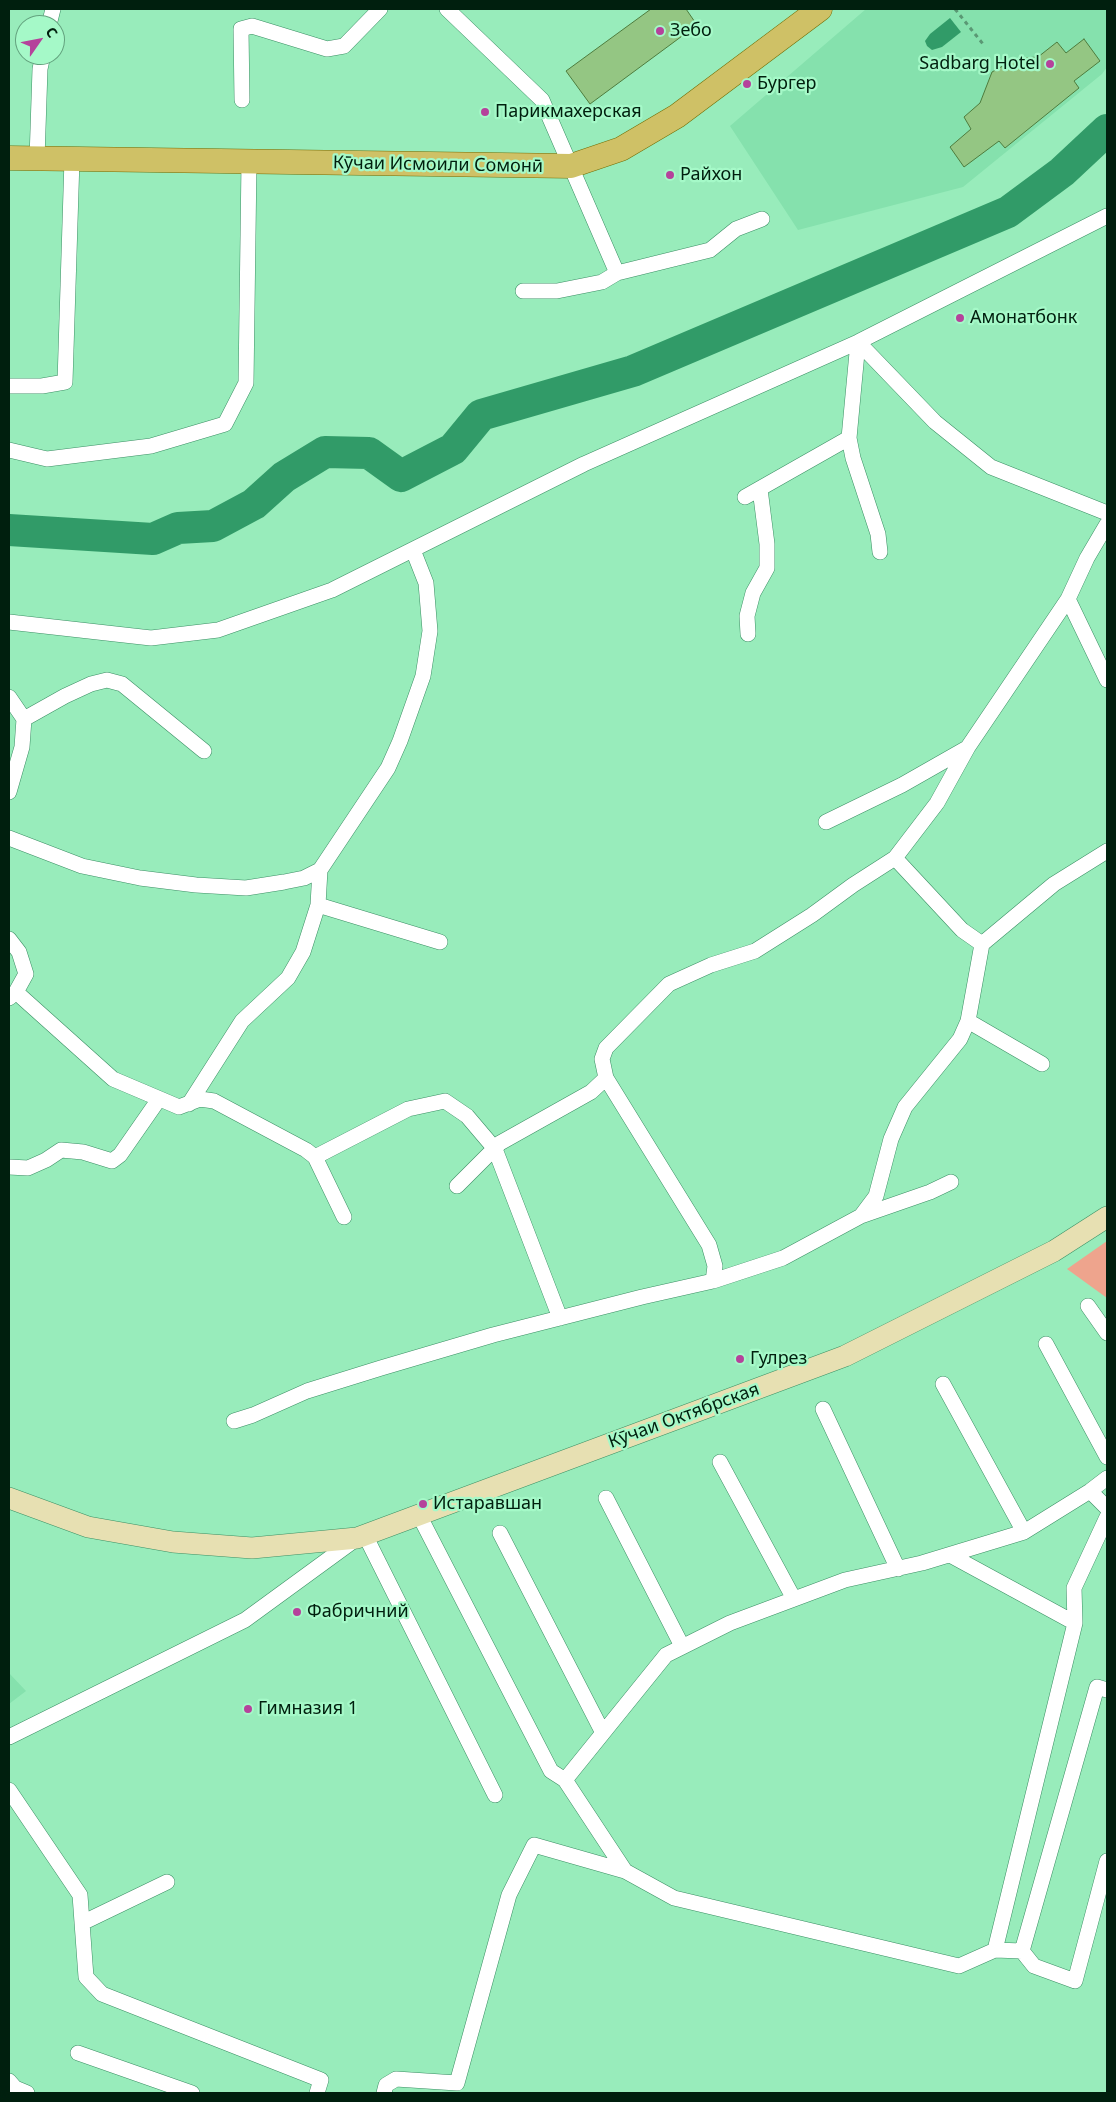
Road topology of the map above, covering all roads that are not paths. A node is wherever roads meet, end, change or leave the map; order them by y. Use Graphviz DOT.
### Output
graph roads {
  1 [pos="380,9"];
  2 [pos="447,9"];
  3 [pos="820,9"];
  4 [pos="41,65"];
  5 [pos="242,100"];
  6 [pos="9,158"];
  7 [pos="37,159"];
  8 [pos="72,159"];
  9 [pos="248,162"];
  10 [pos="571,166"];
  11 [pos="1107,216"];
  12 [pos="762,219"];
  13 [pos="618,273"];
  14 [pos="523,291"];
  15 [pos="858,342"];
  16 [pos="9,386"];
  17 [pos="849,438"];
  18 [pos="9,450"];
  19 [pos="760,489"];
  20 [pos="745,497"];
  21 [pos="1107,513"];
  22 [pos="1107,524"];
  23 [pos="413,550"];
  24 [pos="880,552"];
  25 [pos="1068,599"];
  26 [pos="9,622"];
  27 [pos="748,634"];
  28 [pos="1107,680"];
  29 [pos="9,696"];
  30 [pos="24,719"];
  31 [pos="968,747"];
  32 [pos="204,751"];
  33 [pos="9,792"];
  34 [pos="826,822"];
  35 [pos="9,838"];
  36 [pos="1107,851"];
  37 [pos="896,858"];
  38 [pos="320,870"];
  39 [pos="318,905"];
  40 [pos="9,939"];
  41 [pos="440,942"];
  42 [pos="982,944"];
  43 [pos="12,995"];
  44 [pos="968,1021"];
  45 [pos="1042,1064"];
  46 [pos="606,1078"];
  47 [pos="159,1099"];
  48 [pos="189,1104"];
  49 [pos="495,1149"];
  50 [pos="314,1157"];
  51 [pos="9,1167"];
  52 [pos="951,1182"];
  53 [pos="457,1186"];
  54 [pos="344,1216"];
  55 [pos="861,1216"];
  56 [pos="1107,1217"];
  57 [pos="713,1281"];
  58 [pos="1088,1306"];
  59 [pos="560,1318"];
  60 [pos="1107,1333"];
  61 [pos="1046,1344"];
  62 [pos="943,1384"];
  63 [pos="823,1409"];
  64 [pos="234,1421"];
  65 [pos="1107,1457"];
  66 [pos="720,1462"];
  67 [pos="1107,1478"];
  68 [pos="1090,1491"];
  69 [pos="9,1498"];
  70 [pos="606,1498"];
  71 [pos="1107,1508"];
  72 [pos="419,1515"];
  73 [pos="1107,1517"];
  74 [pos="1024,1532"];
  75 [pos="500,1533"];
  76 [pos="361,1537"];
  77 [pos="950,1555"];
  78 [pos="898,1569"];
  79 [pos="794,1599"];
  80 [pos="1075,1623"];
  81 [pos="682,1646"];
  82 [pos="1107,1690"];
  83 [pos="603,1734"];
  84 [pos="9,1737"];
  85 [pos="565,1780"];
  86 [pos="9,1790"];
  87 [pos="496,1795"];
  88 [pos="1107,1861"];
  89 [pos="625,1871"];
  90 [pos="167,1882"];
  91 [pos="82,1923"];
  92 [pos="995,1950"];
  93 [pos="1022,1950"];
  94 [pos="78,2053"];
  95 [pos="9,2081"];
  96 [pos="27,2093"];
  97 [pos="192,2093"];
  98 [pos="317,2093"];
  99 [pos="384,2093"];
  1 -- 5 [label="street"];
  2 -- 10 [label="street"];
  3 -- 10 [label="main road, Кӯчаи Исмоили Сомонӣ"];
  4 -- 7 [label="street"];
  6 -- 7 [label="main road, Кӯчаи Исмоили Сомонӣ"];
  7 -- 8 [label="main road, Кӯчаи Исмоили Сомонӣ"];
  8 -- 9 [label="main road, Кӯчаи Исмоили Сомонӣ"];
  8 -- 16 [label="street"];
  9 -- 10 [label="main road, Кӯчаи Исмоили Сомонӣ"];
  9 -- 18 [label="street"];
  10 -- 13 [label="street"];
  11 -- 15 [label="street"];
  12 -- 13 [label="street"];
  13 -- 14 [label="street"];
  15 -- 17 [label="street"];
  15 -- 21 [label="street"];
  15 -- 23 [label="street"];
  17 -- 19 [label="street"];
  17 -- 24 [label="street"];
  19 -- 20 [label="street"];
  19 -- 27 [label="street"];
  22 -- 25 [label="street"];
  23 -- 26 [label="street"];
  23 -- 38 [label="street"];
  25 -- 28 [label="street"];
  25 -- 31 [label="street"];
  29 -- 30 [label="street"];
  30 -- 32 [label="street"];
  30 -- 33 [label="street"];
  31 -- 34 [label="street"];
  31 -- 37 [label="street"];
  35 -- 38 [label="street"];
  36 -- 42 [label="street"];
  37 -- 42 [label="street"];
  37 -- 46 [label="street"];
  38 -- 39 [label="street"];
  39 -- 41 [label="street"];
  39 -- 48 [label="street"];
  40 -- 43 [label="street"];
  42 -- 44 [label="street"];
  43 -- 47 [label="street"];
  44 -- 45 [label="street"];
  44 -- 55 [label="street"];
  46 -- 49 [label="street"];
  46 -- 57 [label="street"];
  47 -- 48 [label="street"];
  47 -- 51 [label="street"];
  48 -- 50 [label="street"];
  49 -- 50 [label="street"];
  49 -- 53 [label="street"];
  49 -- 59 [label="street"];
  50 -- 54 [label="street"];
  52 -- 55 [label="street"];
  55 -- 57 [label="street"];
  56 -- 72 [label="main road, Кӯчаи Октябрская"];
  57 -- 59 [label="street"];
  58 -- 60 [label="street"];
  59 -- 64 [label="street"];
  61 -- 65 [label="street"];
  62 -- 74 [label="street"];
  63 -- 78 [label="street"];
  66 -- 79 [label="street"];
  67 -- 68 [label="street"];
  68 -- 71 [label="street"];
  68 -- 74 [label="street"];
  69 -- 76 [label="main road, Кӯчаи Октябрская"];
  70 -- 81 [label="street"];
  72 -- 76 [label="main road, Кӯчаи Октябрская"];
  72 -- 85 [label="street"];
  73 -- 80 [label="street"];
  74 -- 77 [label="street"];
  75 -- 83 [label="street"];
  76 -- 84 [label="street"];
  76 -- 87 [label="street"];
  77 -- 78 [label="street"];
  77 -- 80 [label="street"];
  78 -- 79 [label="street"];
  79 -- 81 [label="street"];
  80 -- 92 [label="street"];
  81 -- 83 [label="street"];
  82 -- 93 [label="street"];
  83 -- 85 [label="street"];
  85 -- 89 [label="street"];
  86 -- 91 [label="street"];
  88 -- 93 [label="street"];
  89 -- 92 [label="street"];
  89 -- 99 [label="street"];
  90 -- 91 [label="street"];
  91 -- 98 [label="street"];
  92 -- 93 [label="street"];
  94 -- 97 [label="street"];
  95 -- 96 [label="street"];
}
